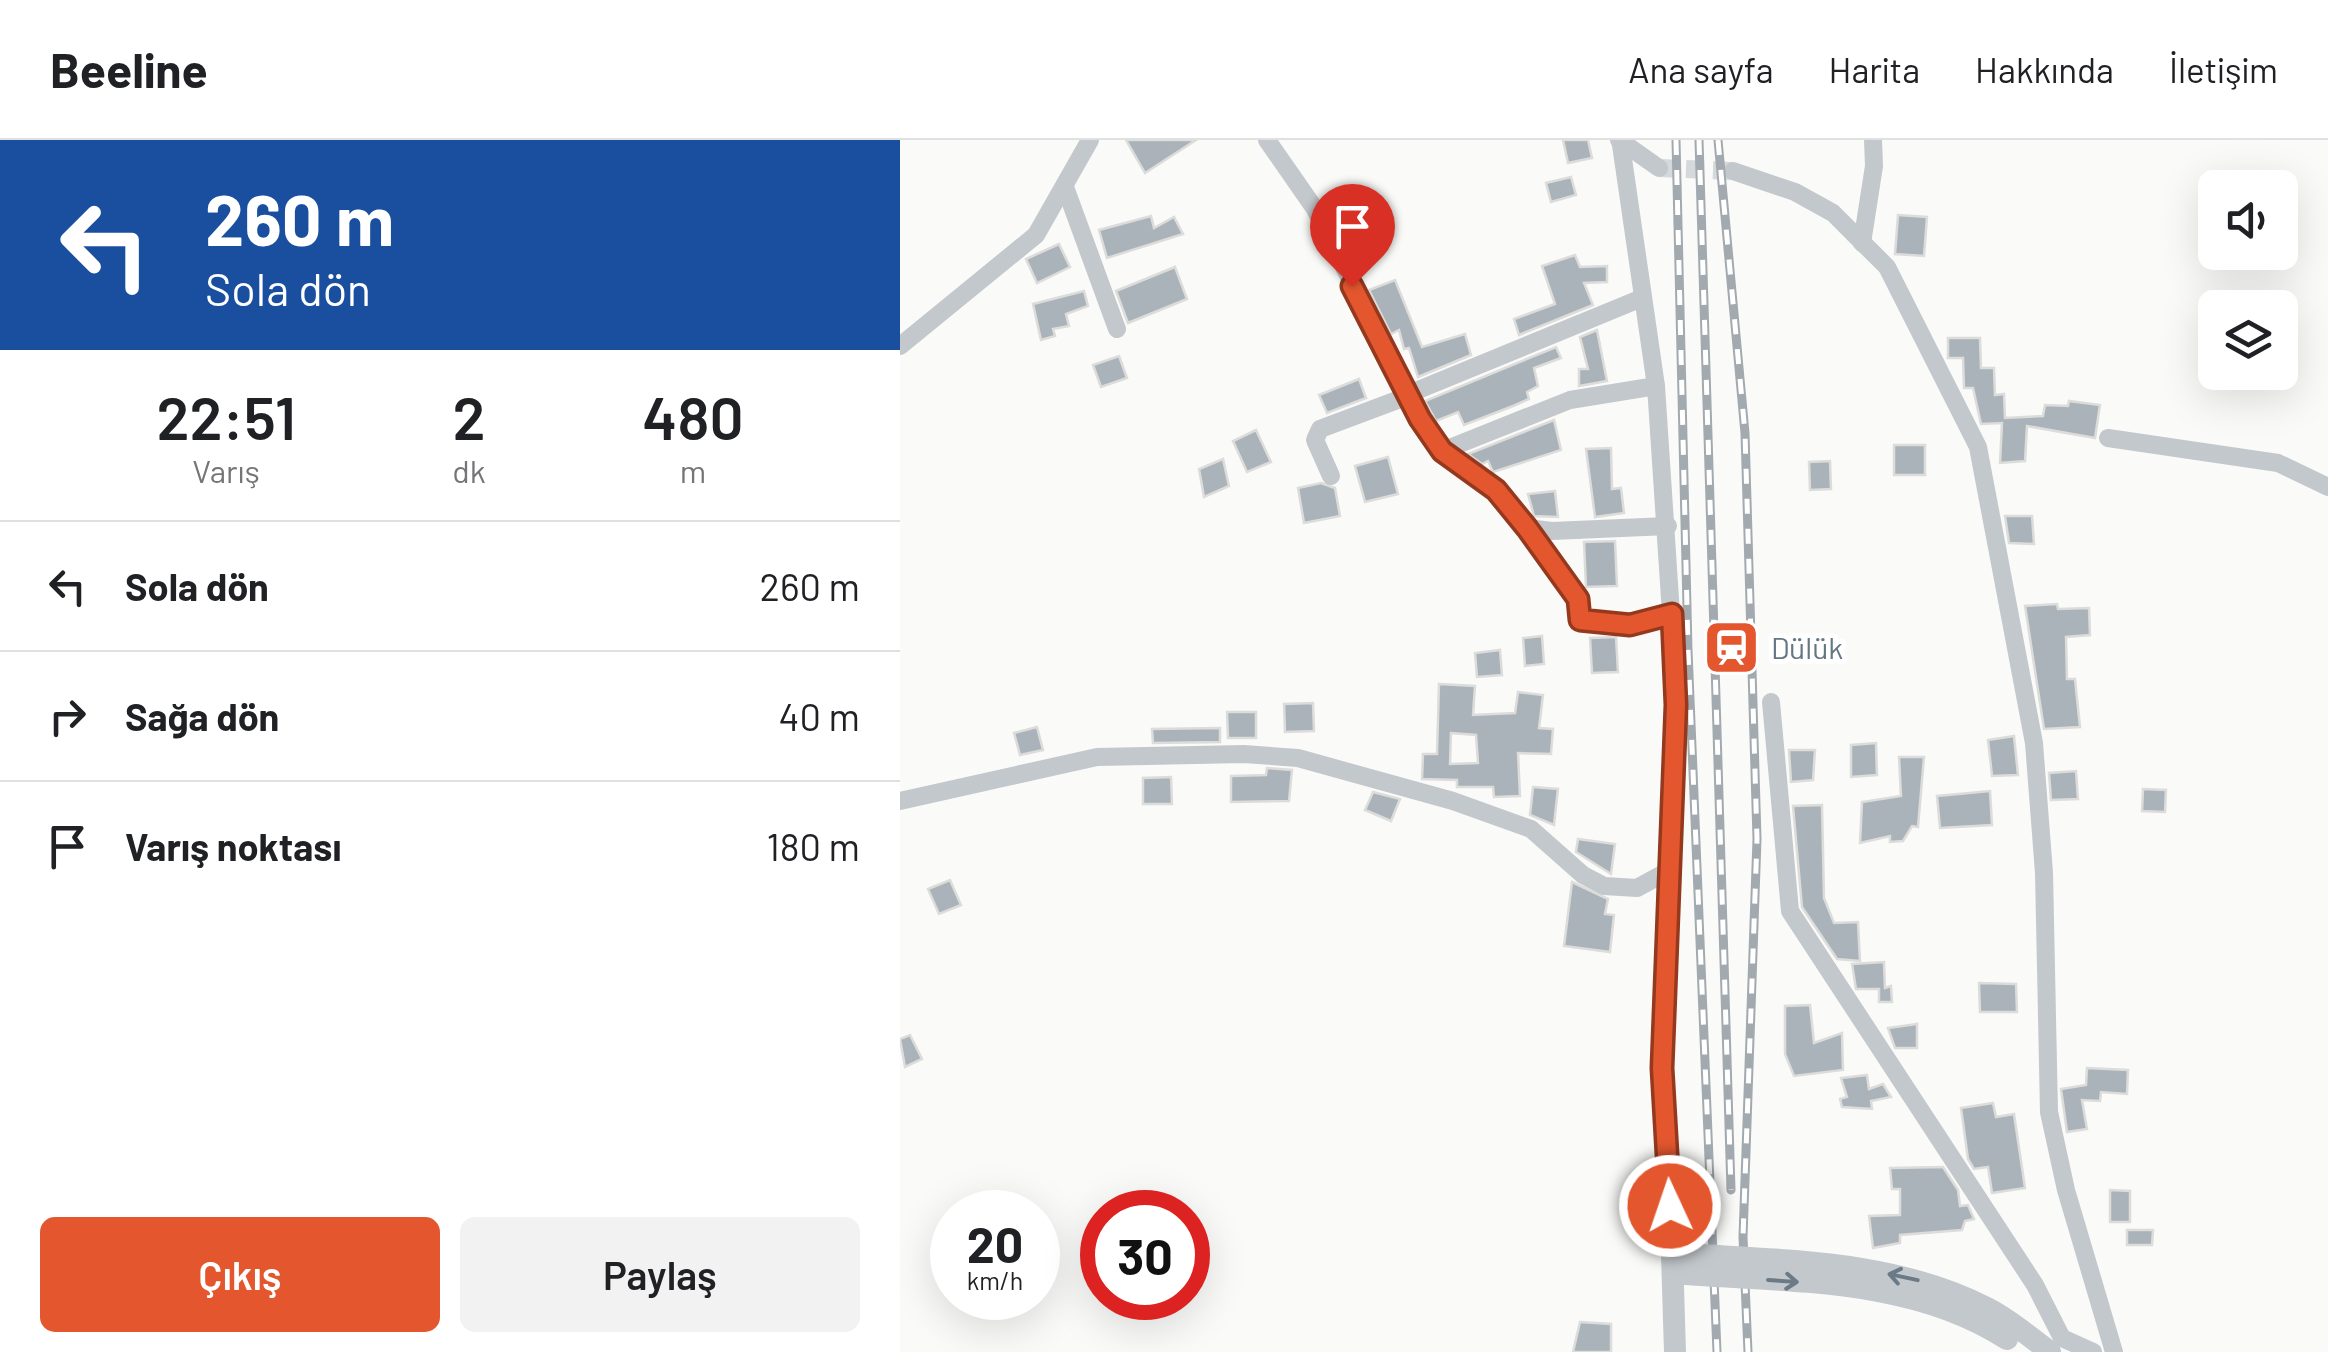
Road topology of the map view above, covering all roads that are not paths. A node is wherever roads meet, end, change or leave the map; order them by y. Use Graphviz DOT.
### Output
graph roads {
  1 [pos="1090,140"];
  2 [pos="1267,140"];
  3 [pos="1873,140"];
  4 [pos="1620,143"];
  5 [pos="1659,168"];
  6 [pos="1733,171"];
  7 [pos="1065,187"];
  8 [pos="1862,242"];
  9 [pos="1642,298"];
  10 [pos="1117,329"];
  11 [pos="900,346"];
  12 [pos="1656,386"];
  13 [pos="1407,395"];
  14 [pos="2108,438"];
  15 [pos="1442,451"];
  16 [pos="1331,476"];
  17 [pos="2328,487"];
  18 [pos="1668,526"];
  19 [pos="1527,528"];
  20 [pos="1672,614"];
  21 [pos="1772,702"];
  22 [pos="900,801"];
  23 [pos="1670,870"];
  24 [pos="1679,1265"];
  25 [pos="1675,1352"];
  26 [pos="2028,1352"];
  27 [pos="2050,1352"];
  28 [pos="2092,1352"];
  29 [pos="2114,1352"];
  1 -- 7 [label="street"];
  2 -- 13 [label="street"];
  3 -- 8 [label="street"];
  4 -- 5 [label="street"];
  4 -- 9 [label="street"];
  6 -- 8 [label="street"];
  7 -- 10 [label="street"];
  7 -- 11 [label="street"];
  8 -- 29 [label="street"];
  9 -- 12 [label="street"];
  9 -- 13 [label="street"];
  12 -- 15 [label="street"];
  12 -- 18 [label="street"];
  13 -- 15 [label="street"];
  13 -- 16 [label="street"];
  14 -- 17 [label="street"];
  15 -- 19 [label="street"];
  18 -- 19 [label="street"];
  18 -- 20 [label="street"];
  19 -- 20 [label="street"];
  20 -- 23 [label="street"];
  21 -- 28 [label="street"];
  22 -- 23 [label="street"];
  23 -- 24 [label="street"];
  24 -- 25 [label="street"];
  24 -- 26 [label="street, one-way, bridge"];
  27 -- 24 [label="street, one-way, bridge"];
}
